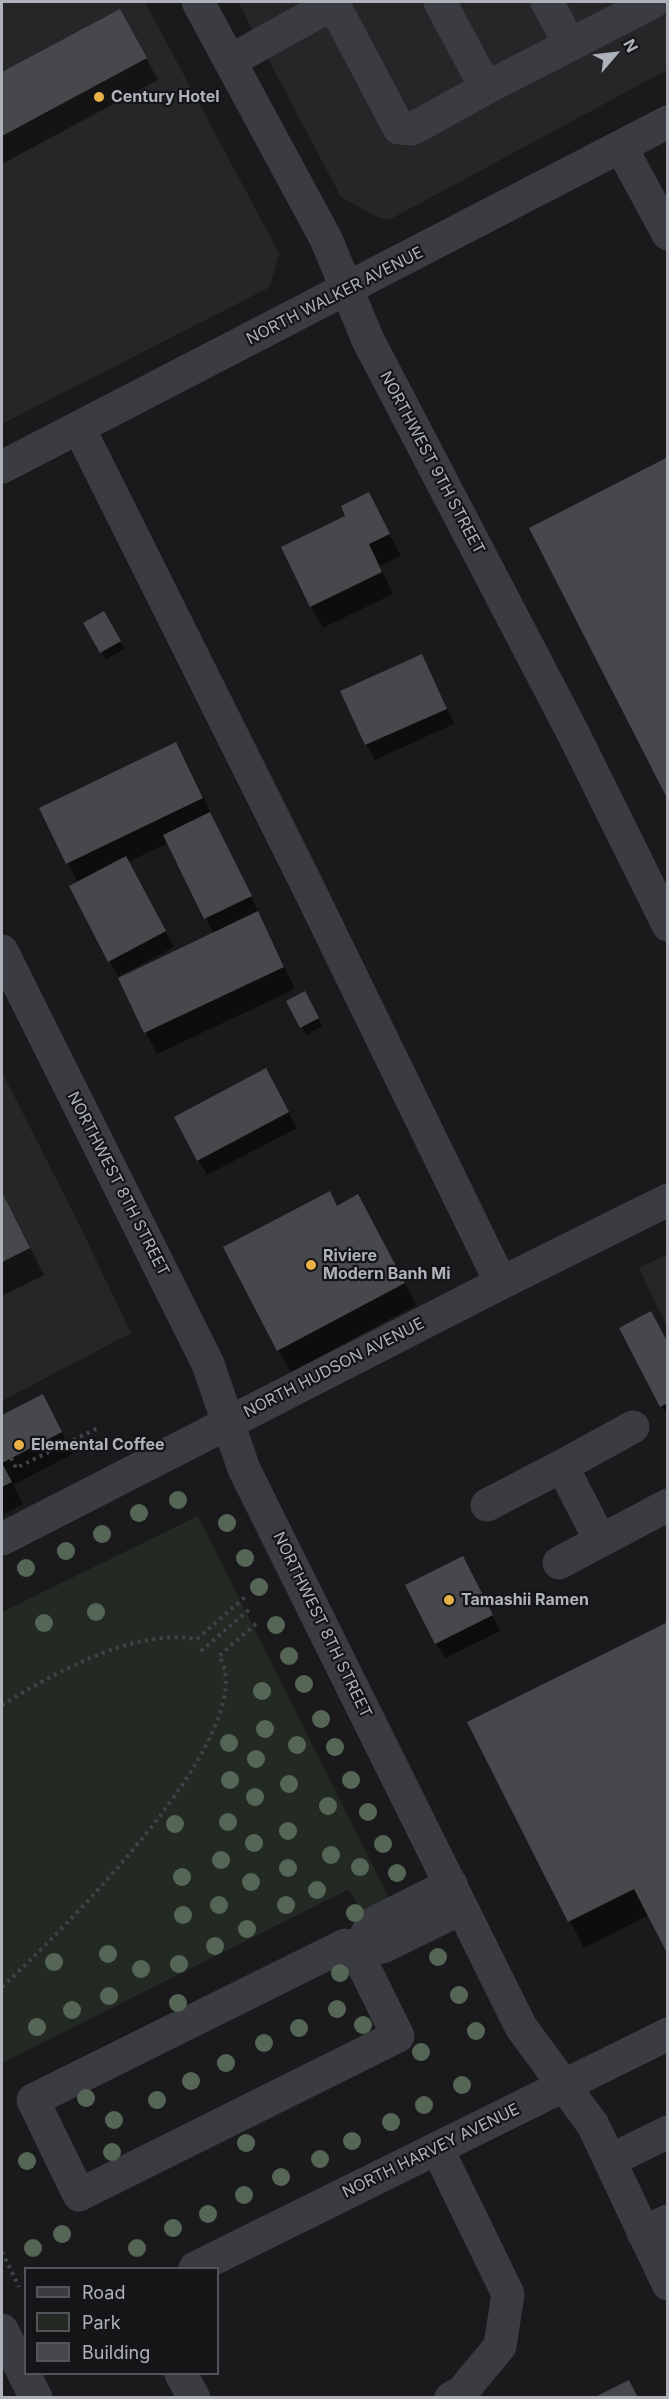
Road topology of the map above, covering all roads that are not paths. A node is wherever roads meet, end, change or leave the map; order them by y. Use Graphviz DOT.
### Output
graph roads {
  1 [pos="198,2"];
  2 [pos="335,2"];
  3 [pos="440,2"];
  4 [pos="547,2"];
  5 [pos="653,2"];
  6 [pos="570,45"];
  7 [pos="230,61"];
  8 [pos="488,87"];
  9 [pos="668,122"];
  10 [pos="621,147"];
  11 [pos="668,234"];
  12 [pos="347,289"];
  13 [pos="79,428"];
  14 [pos="2,467"];
  15 [pos="668,925"];
  16 [pos="2,951"];
  17 [pos="668,1200"];
  18 [pos="501,1283"];
  19 [pos="228,1422"];
  20 [pos="633,1427"];
  21 [pos="561,1466"];
  22 [pos="487,1505"];
  23 [pos="668,1505"];
  24 [pos="2,1539"];
  25 [pos="600,1540"];
  26 [pos="559,1563"];
  27 [pos="457,1896"];
  28 [pos="358,1945"];
  29 [pos="668,2034"];
  30 [pos="564,2086"];
  31 [pos="668,2132"];
  32 [pos="438,2148"];
  33 [pos="611,2160"];
  34 [pos="655,2227"];
  35 [pos="197,2267"];
  36 [pos="668,2284"];
  37 [pos="11,2351"];
  38 [pos="24,2375"];
  39 [pos="24,2375"];
  40 [pos="181,2375"];
  41 [pos="36,2397"];
  42 [pos="194,2397"];
  43 [pos="451,2397"];
  1 -- 7 [label="street, NORTHWEST 9TH STREET"];
  2 -- 7 [label="street"];
  2 -- 8 [label="street"];
  3 -- 8 [label="street"];
  4 -- 6 [label="street"];
  5 -- 6 [label="street"];
  6 -- 8 [label="street"];
  7 -- 12 [label="street, NORTHWEST 9TH STREET"];
  9 -- 10 [label="street, NORTH WALKER AVENUE"];
  10 -- 11 [label="street"];
  10 -- 12 [label="street, NORTH WALKER AVENUE"];
  12 -- 13 [label="street, NORTH WALKER AVENUE"];
  12 -- 15 [label="street, NORTHWEST 9TH STREET"];
  13 -- 14 [label="street, NORTH WALKER AVENUE"];
  13 -- 18 [label="street"];
  16 -- 19 [label="street, NORTHWEST 8TH STREET"];
  17 -- 18 [label="street, NORTH HUDSON AVENUE"];
  18 -- 19 [label="street, NORTH HUDSON AVENUE"];
  19 -- 24 [label="street, NORTH HUDSON AVENUE"];
  19 -- 27 [label="street, NORTHWEST 8TH STREET"];
  20 -- 21 [label="street"];
  21 -- 22 [label="street"];
  21 -- 25 [label="street"];
  23 -- 25 [label="street"];
  25 -- 26 [label="street"];
  27 -- 28 [label="street"];
  27 -- 30 [label="street, NORTHWEST 8TH STREET"];
  28 -- 28 [label="street"];
  29 -- 30 [label="street, NORTH HARVEY AVENUE"];
  30 -- 32 [label="street, NORTH HARVEY AVENUE"];
  30 -- 33 [label="street, NORTHWEST 8TH STREET"];
  31 -- 33 [label="street"];
  32 -- 35 [label="street, NORTH HARVEY AVENUE"];
  32 -- 43 [label="street"];
  33 -- 34 [label="street, NORTHWEST 8TH STREET"];
  34 -- 36 [label="street, NORTHWEST 8TH STREET"];
  37 -- 39 [label="street"];
  38 -- 41 [label="street"];
  40 -- 42 [label="street"];
}
